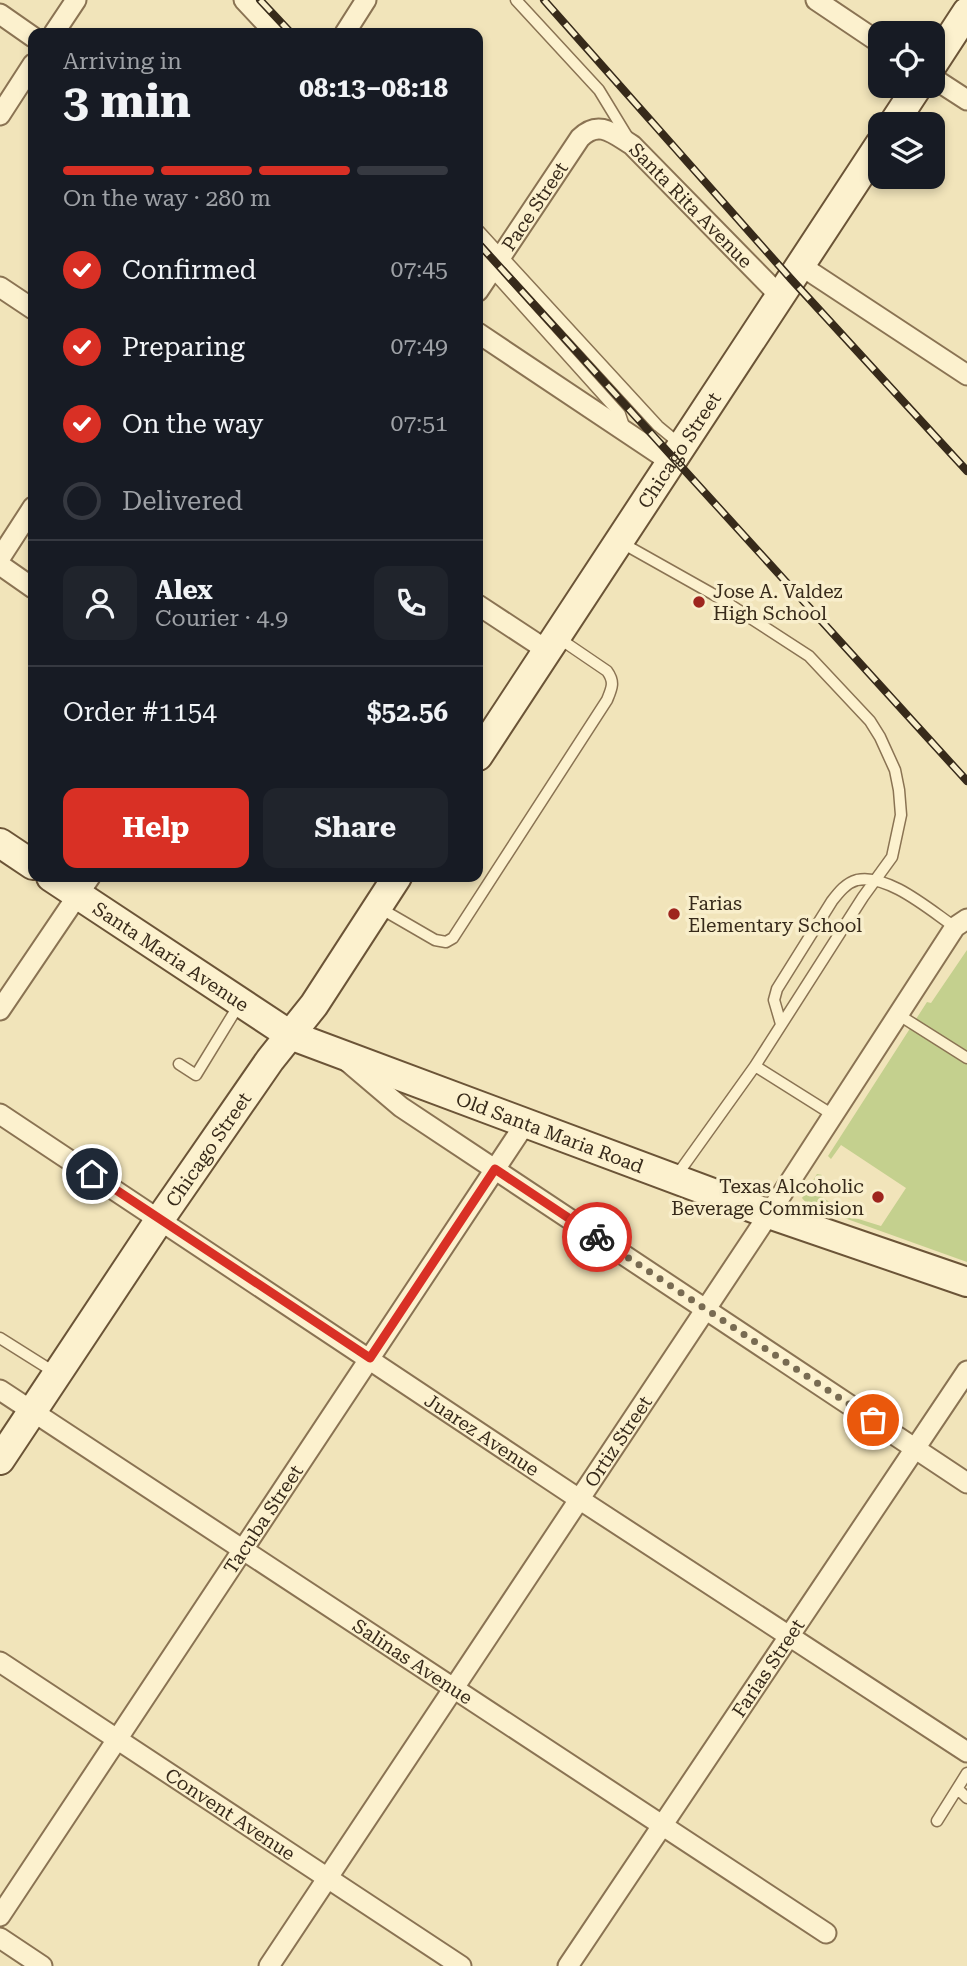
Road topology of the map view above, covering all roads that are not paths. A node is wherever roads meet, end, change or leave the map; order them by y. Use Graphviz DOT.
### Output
graph roads {
  1 [pos="76,0"];
  2 [pos="244,0"];
  3 [pos="366,0"];
  4 [pos="516,0"];
  5 [pos="816,0"];
  6 [pos="967,12"];
  7 [pos="0,14"];
  8 [pos="57,28"];
  9 [pos="270,28"];
  10 [pos="348,28"];
  11 [pos="28,34"];
  12 [pos="868,35"];
  13 [pos="945,46"];
  14 [pos="28,72"];
  15 [pos="945,86"];
  16 [pos="967,100"];
  17 [pos="0,114"];
  18 [pos="595,128"];
  19 [pos="632,145"];
  20 [pos="868,162"];
  21 [pos="483,239"];
  22 [pos="483,258"];
  23 [pos="496,263"];
  24 [pos="800,265"];
  25 [pos="483,283"];
  26 [pos="0,287"];
  27 [pos="780,296"];
  28 [pos="28,306"];
  29 [pos="483,336"];
  30 [pos="967,375"];
  31 [pos="627,432"];
  32 [pos="676,454"];
  33 [pos="28,515"];
  34 [pos="619,541"];
  35 [pos="0,558"];
  36 [pos="0,565"];
  37 [pos="28,585"];
  38 [pos="483,608"];
  39 [pos="552,644"];
  40 [pos="483,748"];
  41 [pos="0,843"];
  42 [pos="28,862"];
  43 [pos="877,879"];
  44 [pos="394,882"];
  45 [pos="84,886"];
  46 [pos="378,907"];
  47 [pos="961,923"];
  48 [pos="241,1002"];
  49 [pos="0,1010"];
  50 [pos="899,1014"];
  51 [pos="781,1024"];
  52 [pos="290,1035"];
  53 [pos="337,1053"];
  54 [pos="967,1058"];
  55 [pos="179,1064"];
  56 [pos="755,1066"];
  57 [pos="0,1114"];
  58 [pos="833,1115"];
  59 [pos="525,1124"];
  60 [pos="495,1169"];
  61 [pos="674,1179"];
  62 [pos="769,1214"];
  63 [pos="160,1220"];
  64 [pos="967,1282"];
  65 [pos="705,1308"];
  66 [pos="0,1338"];
  67 [pos="370,1358"];
  68 [pos="967,1371"];
  69 [pos="57,1375"];
  70 [pos="0,1390"];
  71 [pos="33,1411"];
  72 [pos="915,1448"];
  73 [pos="0,1460"];
  74 [pos="967,1483"];
  75 [pos="579,1499"];
  76 [pos="243,1550"];
  77 [pos="789,1636"];
  78 [pos="0,1662"];
  79 [pos="453,1688"];
  80 [pos="117,1739"];
  81 [pos="967,1752"];
  82 [pos="967,1773"];
  83 [pos="958,1789"];
  84 [pos="967,1798"];
  85 [pos="937,1821"];
  86 [pos="662,1825"];
  87 [pos="327,1878"];
  88 [pos="0,1916"];
  89 [pos="826,1933"];
  90 [pos="0,1938"];
  91 [pos="42,1966"];
  92 [pos="269,1966"];
  93 [pos="461,1966"];
  94 [pos="568,1966"];
  1 -- 8 [label="street"];
  2 -- 9 [label="street"];
  3 -- 10 [label="street"];
  4 -- 19 [label="lane"];
  5 -- 12 [label="street"];
  6 -- 13 [label="street"];
  7 -- 11 [label="street"];
  14 -- 17 [label="street"];
  15 -- 16 [label="street"];
  18 -- 19 [label="street, Santa Rita Avenue"];
  18 -- 23 [label="street, Pace Street"];
  19 -- 27 [label="street, Santa Rita Avenue"];
  20 -- 24 [label="street, Chicago Street"];
  21 -- 23 [label="lane"];
  22 -- 23 [label="lane"];
  23 -- 25 [label="street, Pace Street"];
  23 -- 31 [label="lane"];
  23 -- 32 [label="lane"];
  24 -- 27 [label="street, Chicago Street"];
  24 -- 30 [label="street"];
  26 -- 28 [label="street"];
  27 -- 32 [label="street, Chicago Street"];
  29 -- 31 [label="street"];
  31 -- 32 [label="street"];
  32 -- 34 [label="street, Chicago Street"];
  33 -- 35 [label="street"];
  34 -- 39 [label="street, Chicago Street"];
  34 -- 43 [label="lane"];
  36 -- 37 [label="street"];
  38 -- 39 [label="street"];
  39 -- 40 [label="street, Chicago Street"];
  39 -- 46 [label="lane"];
  41 -- 42 [label="street"];
  43 -- 47 [label="lane"];
  43 -- 51 [label="lane"];
  43 -- 51 [label="lane"];
  44 -- 46 [label="street, Chicago Street"];
  45 -- 48 [label="street, Santa Maria Avenue"];
  45 -- 49 [label="street"];
  46 -- 52 [label="street, Chicago Street"];
  47 -- 50 [label="street, Ortiz Street"];
  48 -- 52 [label="street, Santa Maria Avenue"];
  48 -- 55 [label="lane"];
  50 -- 54 [label="lane"];
  50 -- 58 [label="street, Ortiz Street"];
  51 -- 56 [label="lane"];
  52 -- 53 [label="street, Old Santa Maria Road"];
  52 -- 63 [label="street, Chicago Street"];
  53 -- 59 [label="street, Old Santa Maria Road"];
  53 -- 60 [label="street"];
  56 -- 58 [label="lane"];
  56 -- 61 [label="lane"];
  57 -- 63 [label="street, Juarez Avenue"];
  58 -- 62 [label="street, Ortiz Street"];
  59 -- 60 [label="street, Tacuba Street"];
  59 -- 61 [label="street, Old Santa Maria Road"];
  60 -- 65 [label="street"];
  60 -- 67 [label="street, Tacuba Street"];
  61 -- 62 [label="street, Old Santa Maria Road"];
  62 -- 64 [label="street, Old Santa Maria Road"];
  62 -- 65 [label="street, Ortiz Street"];
  63 -- 67 [label="street, Juarez Avenue"];
  63 -- 69 [label="street, Chicago Street"];
  65 -- 72 [label="street"];
  65 -- 75 [label="street, Ortiz Street"];
  66 -- 69 [label="lane"];
  67 -- 75 [label="street, Juarez Avenue"];
  67 -- 76 [label="street, Tacuba Street"];
  68 -- 72 [label="street, Farias Street"];
  69 -- 71 [label="street, Chicago Street"];
  70 -- 71 [label="street, Salinas Avenue"];
  71 -- 73 [label="street, Chicago Street"];
  71 -- 76 [label="street, Salinas Avenue"];
  72 -- 74 [label="street"];
  72 -- 77 [label="street, Farias Street"];
  75 -- 77 [label="street, Juarez Avenue"];
  75 -- 79 [label="street, Ortiz Street"];
  76 -- 79 [label="street, Salinas Avenue"];
  76 -- 80 [label="street, Tacuba Street"];
  77 -- 81 [label="street, Juarez Avenue"];
  77 -- 86 [label="street, Farias Street"];
  78 -- 80 [label="street, Convent Avenue"];
  79 -- 86 [label="street, Salinas Avenue"];
  79 -- 87 [label="street, Ortiz Street"];
  80 -- 87 [label="street, Convent Avenue"];
  80 -- 88 [label="street, Tacuba Street"];
  82 -- 83 [label="lane"];
  83 -- 84 [label="lane"];
  83 -- 85 [label="lane"];
  86 -- 89 [label="street, Salinas Avenue"];
  86 -- 94 [label="street, Farias Street"];
  87 -- 92 [label="street, Ortiz Street"];
  87 -- 93 [label="street, Convent Avenue"];
  90 -- 91 [label="street"];
}
